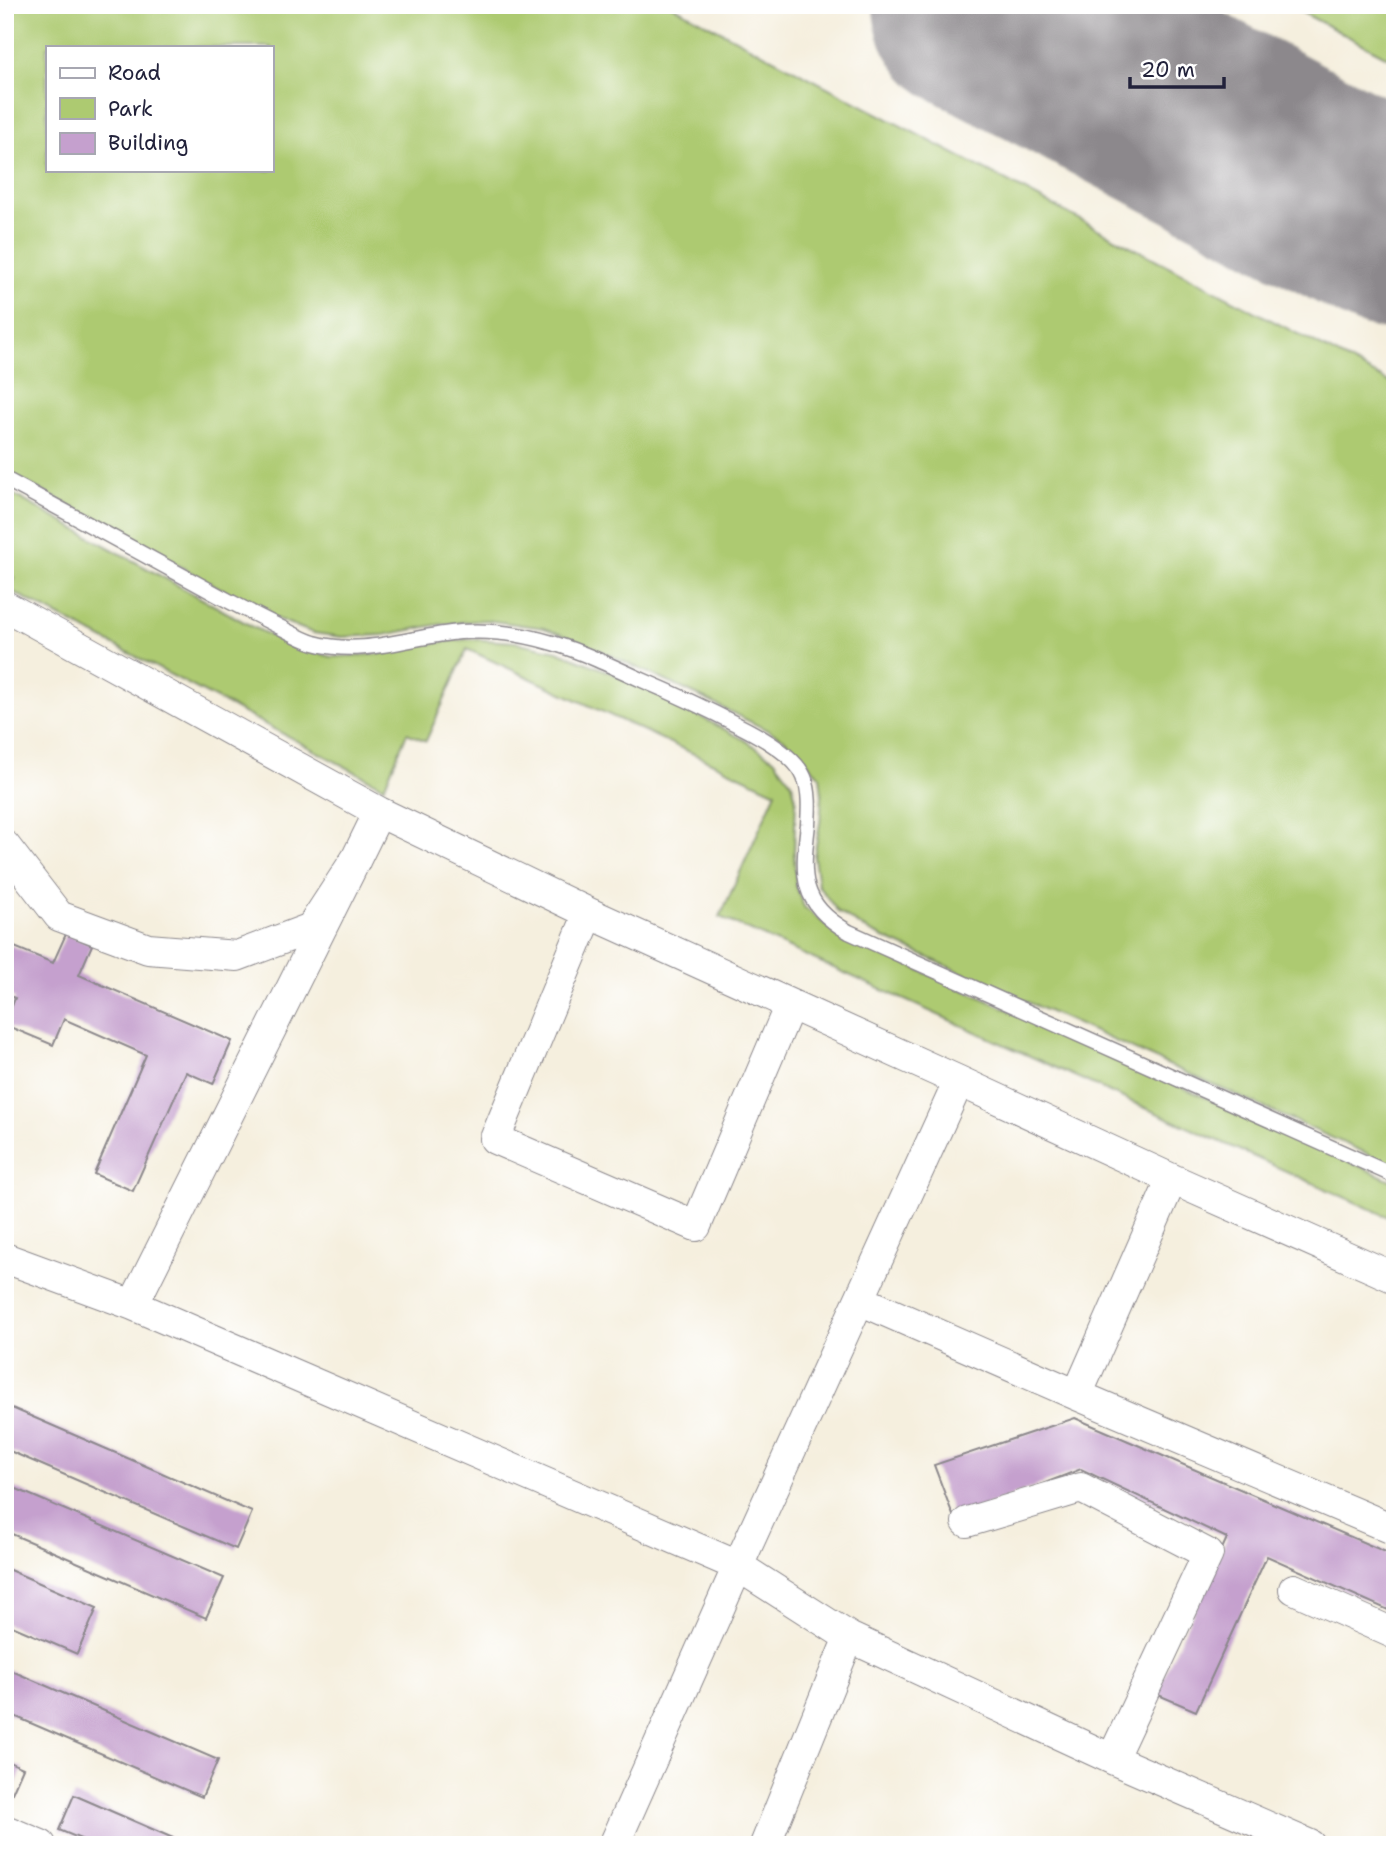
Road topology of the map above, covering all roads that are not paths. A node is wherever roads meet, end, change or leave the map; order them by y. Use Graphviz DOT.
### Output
graph roads {
  1 [pos="5,479"];
  2 [pos="7,611"];
  3 [pos="379,812"];
  4 [pos="5,846"];
  5 [pos="356,859"];
  6 [pos="589,914"];
  7 [pos="790,1005"];
  8 [pos="959,1081"];
  9 [pos="1395,1176"];
  10 [pos="1172,1179"];
  11 [pos="5,1258"];
  12 [pos="1395,1278"];
  13 [pos="860,1300"];
  14 [pos="134,1305"];
  15 [pos="1077,1395"];
  16 [pos="967,1522"];
  17 [pos="1395,1530"];
  18 [pos="738,1566"];
  19 [pos="1294,1589"];
  20 [pos="1395,1634"];
  21 [pos="849,1637"];
  22 [pos="1112,1759"];
  23 [pos="5,1830"];
  24 [pos="41,1845"];
  25 [pos="614,1845"];
  26 [pos="765,1845"];
  27 [pos="1310,1845"];
  1 -- 9 [label="lane"];
  2 -- 3 [label="street"];
  3 -- 5 [label="street"];
  3 -- 6 [label="street"];
  4 -- 5 [label="street"];
  5 -- 14 [label="street"];
  6 -- 7 [label="street"];
  6 -- 7 [label="street"];
  7 -- 8 [label="street"];
  8 -- 10 [label="street"];
  8 -- 13 [label="street"];
  10 -- 12 [label="street"];
  10 -- 15 [label="street"];
  11 -- 14 [label="street"];
  13 -- 15 [label="street"];
  13 -- 18 [label="street"];
  14 -- 18 [label="street"];
  15 -- 17 [label="street"];
  16 -- 22 [label="street"];
  18 -- 21 [label="street"];
  18 -- 25 [label="street"];
  19 -- 20 [label="street"];
  21 -- 22 [label="street"];
  21 -- 26 [label="street"];
  22 -- 27 [label="street"];
  23 -- 24 [label="street"];
}
